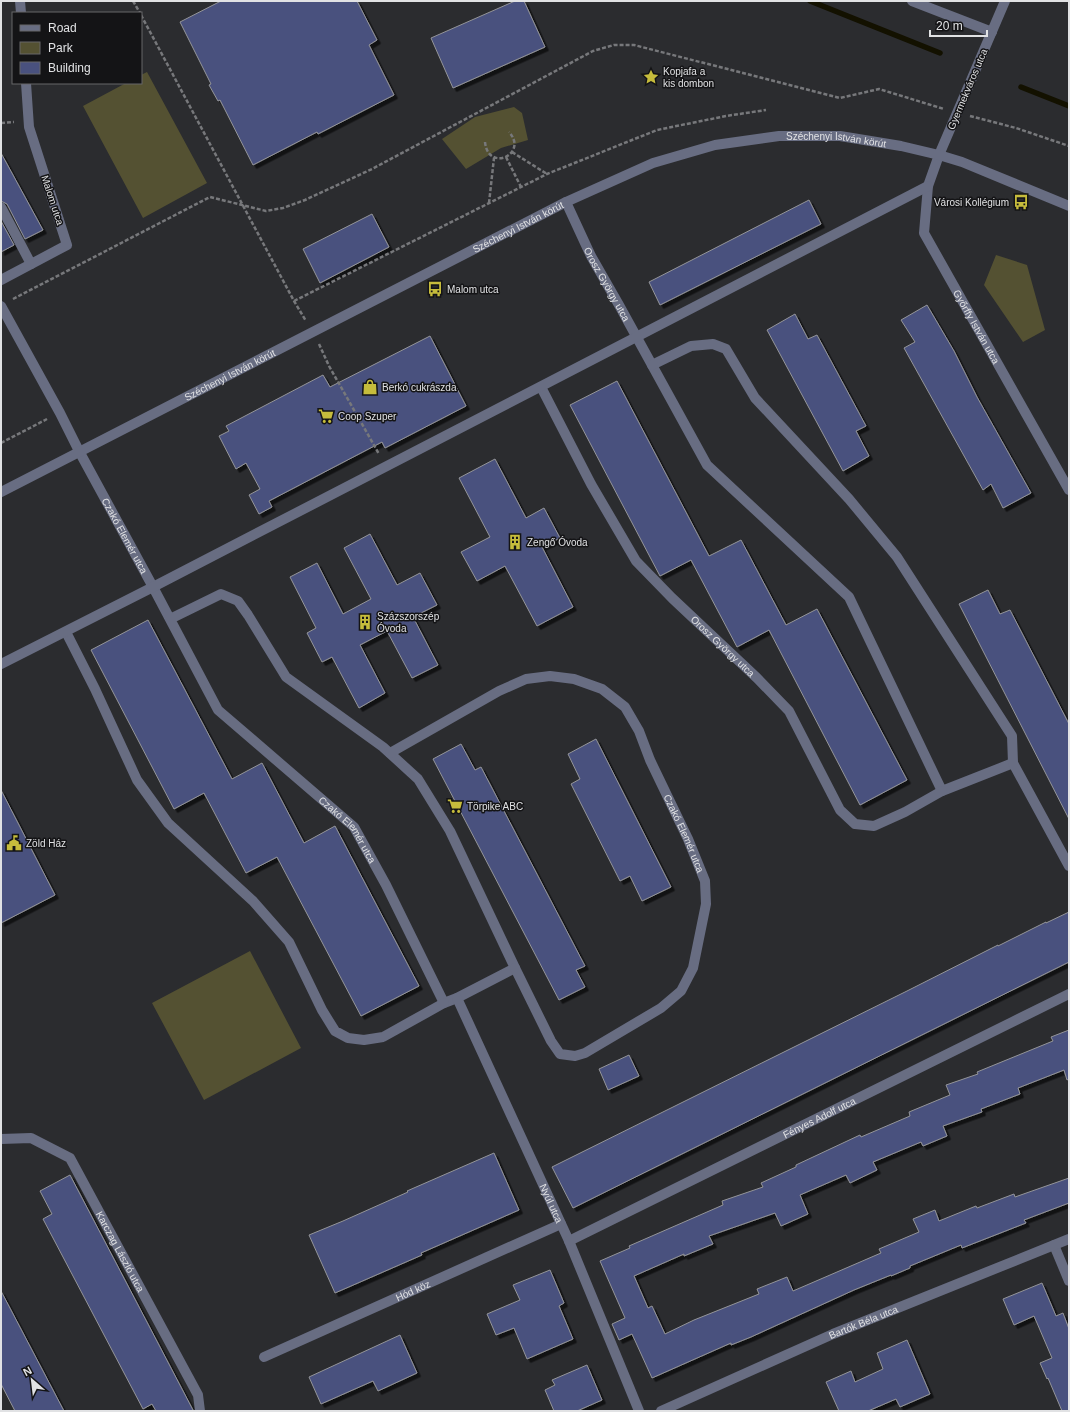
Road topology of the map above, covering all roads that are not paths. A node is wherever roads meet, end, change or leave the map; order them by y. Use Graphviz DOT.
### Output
graph roads {
  1 [pos="20,1"];
  2 [pos="912,1"];
  3 [pos="1005,1"];
  4 [pos="21,12"];
  5 [pos="992,32"];
  6 [pos="26,84"];
  7 [pos="939,155"];
  8 [pos="928,186"];
  9 [pos="566,202"];
  10 [pos="1,206"];
  11 [pos="1069,206"];
  12 [pos="31,264"];
  13 [pos="1,280"];
  14 [pos="4,304"];
  15 [pos="637,337"];
  16 [pos="652,364"];
  17 [pos="541,387"];
  18 [pos="79,451"];
  19 [pos="1069,490"];
  20 [pos="1,492"];
  21 [pos="153,587"];
  22 [pos="170,619"];
  23 [pos="66,632"];
  24 [pos="1,664"];
  25 [pos="390,753"];
  26 [pos="1012,763"];
  27 [pos="942,791"];
  28 [pos="1069,866"];
  29 [pos="515,968"];
  30 [pos="1069,994"];
  31 [pos="457,998"];
  32 [pos="444,1003"];
  33 [pos="1,1139"];
  34 [pos="561,1224"];
  35 [pos="1069,1239"];
  36 [pos="569,1241"];
  37 [pos="1054,1245"];
  38 [pos="1069,1281"];
  39 [pos="264,1357"];
  40 [pos="200,1411"];
  41 [pos="639,1411"];
  42 [pos="661,1411"];
  1 -- 4 [label="street"];
  2 -- 5 [label="street"];
  3 -- 5 [label="street, Gyermekváros utca"];
  5 -- 7 [label="street, Gyermekváros utca"];
  6 -- 12 [label="street, Malom utca"];
  7 -- 8 [label="street, Győrffy István utca"];
  7 -- 9 [label="street, Széchenyi István körút"];
  7 -- 11 [label="street, Széchenyi István körút"];
  8 -- 15 [label="street"];
  8 -- 19 [label="street, Győrffy István utca"];
  9 -- 15 [label="street, Orosz György utca"];
  9 -- 18 [label="street, Széchenyi István körút"];
  10 -- 12 [label="street"];
  12 -- 13 [label="street, Malom utca"];
  14 -- 18 [label="street"];
  15 -- 16 [label="street, Orosz György utca"];
  15 -- 17 [label="street"];
  16 -- 26 [label="street"];
  16 -- 27 [label="street, Orosz György utca"];
  17 -- 21 [label="street"];
  17 -- 27 [label="street, Orosz György utca"];
  18 -- 20 [label="street, Széchenyi István körút"];
  18 -- 21 [label="street, Czakó Elemér utca"];
  21 -- 22 [label="street, Czakó Elemér utca"];
  21 -- 23 [label="street"];
  22 -- 25 [label="street, Czakó Elemér utca"];
  22 -- 32 [label="street, Czakó Elemér utca"];
  23 -- 24 [label="street"];
  23 -- 32 [label="street"];
  25 -- 29 [label="street, Czakó Elemér utca"];
  25 -- 29 [label="street, Czakó Elemér utca"];
  26 -- 27 [label="street, Orosz György utca"];
  26 -- 28 [label="street"];
  29 -- 31 [label="street"];
  30 -- 36 [label="street, Fényes Adolf utca"];
  31 -- 32 [label="street"];
  31 -- 34 [label="street, Nyúl utca"];
  33 -- 40 [label="street, Karczag László utca"];
  34 -- 36 [label="street, Nyúl utca"];
  34 -- 39 [label="street, Hód köz"];
  35 -- 37 [label="street, Bartók Béla utca"];
  36 -- 41 [label="street, Nyúl utca"];
  37 -- 38 [label="street"];
  37 -- 42 [label="street, Bartók Béla utca"];
}
